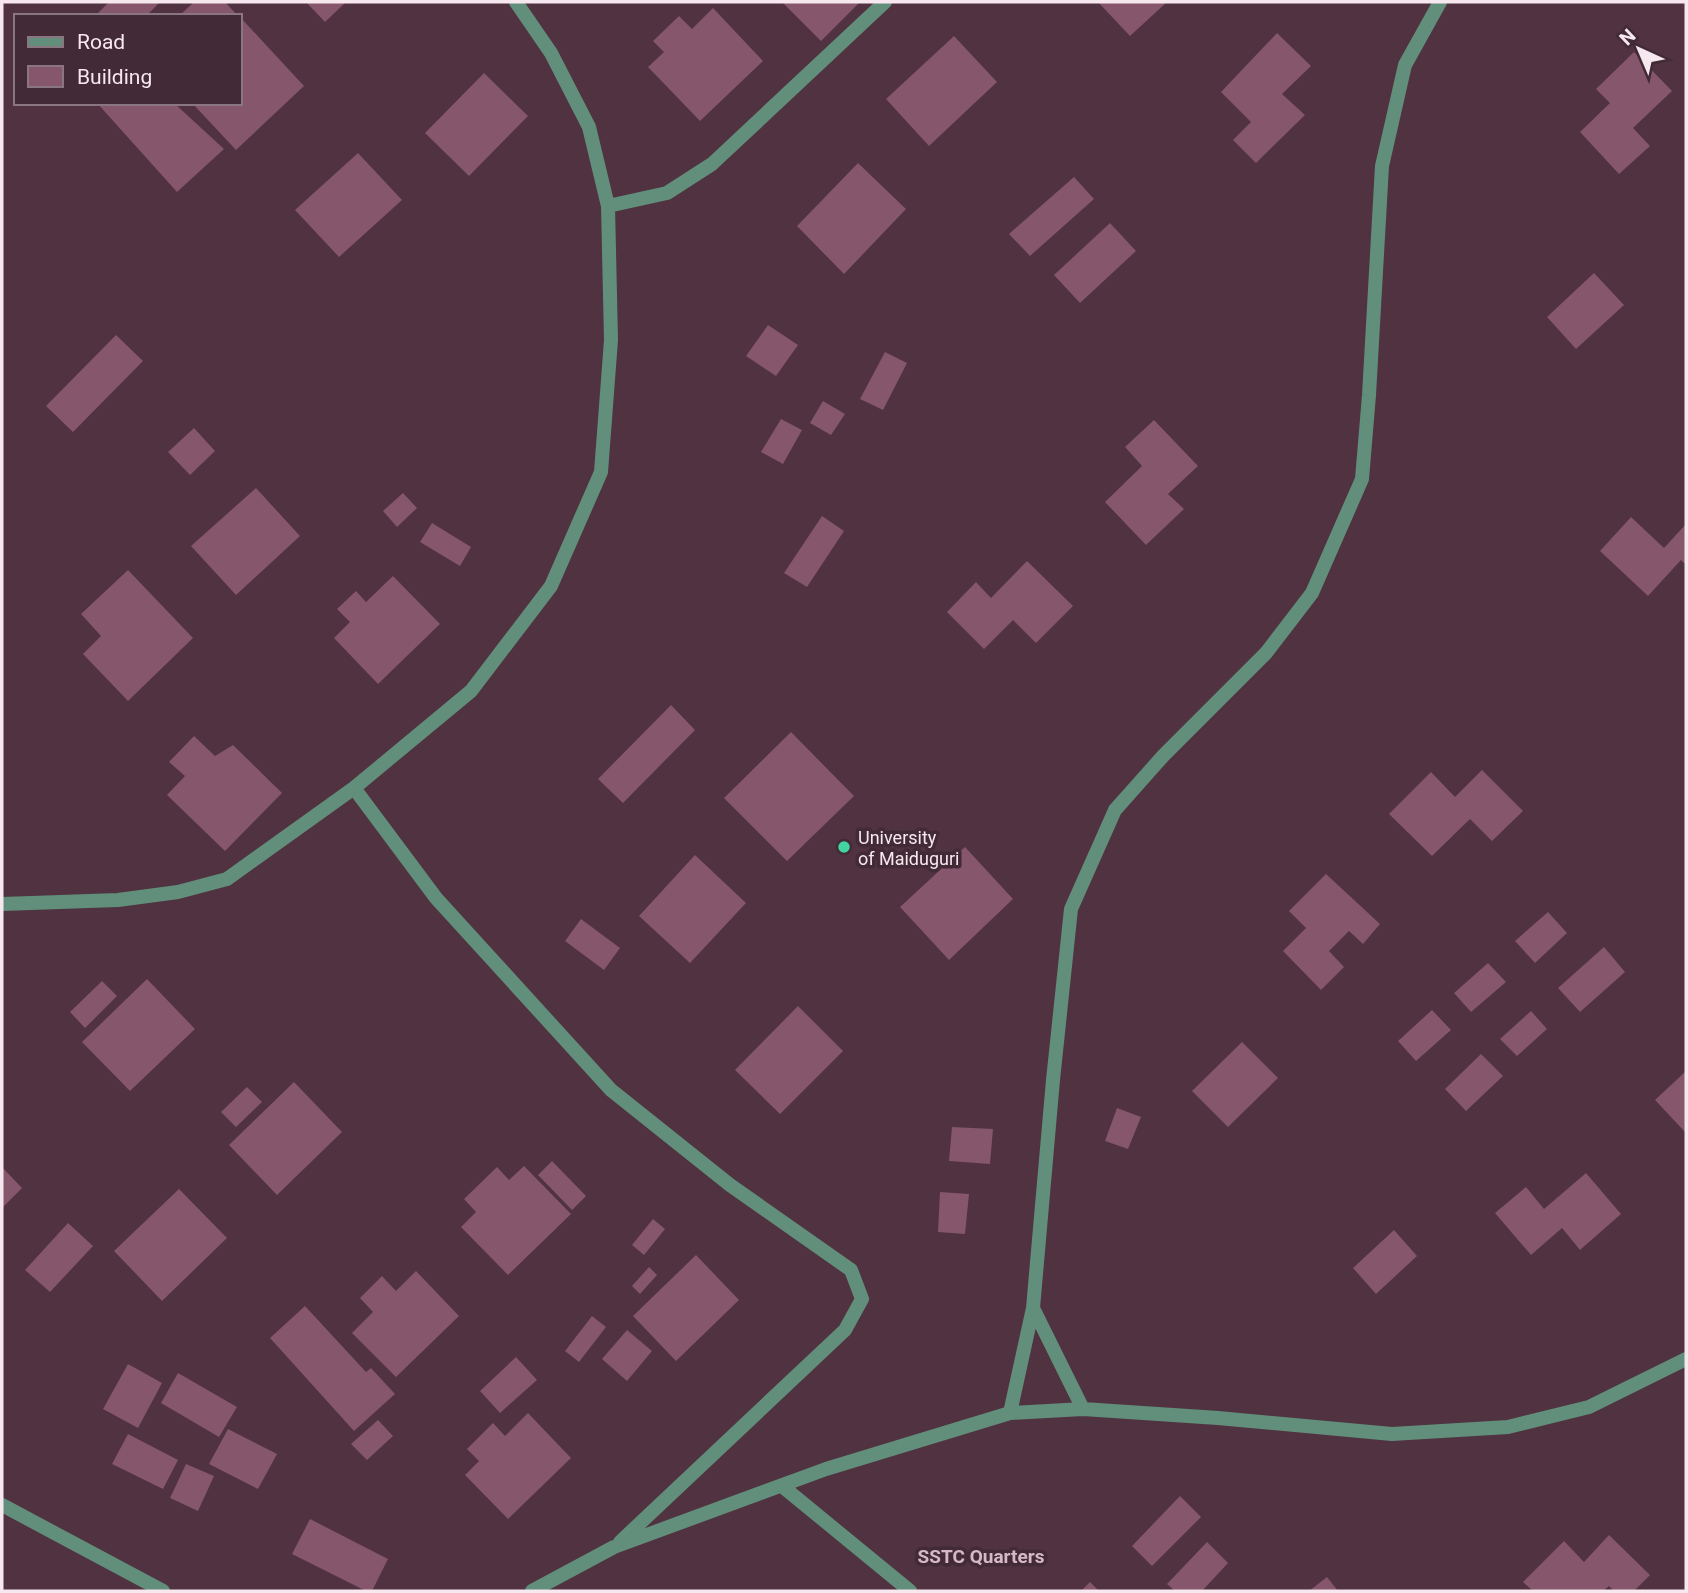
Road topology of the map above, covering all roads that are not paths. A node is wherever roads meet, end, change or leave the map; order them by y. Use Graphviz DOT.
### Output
graph roads {
  1 [pos="516,2"];
  2 [pos="886,2"];
  3 [pos="1440,2"];
  4 [pos="608,206"];
  5 [pos="354,788"];
  6 [pos="2,904"];
  7 [pos="1033,1308"];
  8 [pos="1686,1359"];
  9 [pos="1083,1409"];
  10 [pos="1010,1413"];
  11 [pos="782,1486"];
  12 [pos="2,1505"];
  13 [pos="614,1547"];
  14 [pos="163,1591"];
  15 [pos="532,1591"];
  16 [pos="910,1591"];
  1 -- 4 [label="street"];
  2 -- 4 [label="street"];
  3 -- 7 [label="street"];
  4 -- 5 [label="street"];
  5 -- 6 [label="street"];
  5 -- 13 [label="street"];
  7 -- 9 [label="street"];
  7 -- 10 [label="street"];
  8 -- 9 [label="street"];
  9 -- 10 [label="street"];
  10 -- 11 [label="street"];
  11 -- 13 [label="street"];
  11 -- 16 [label="street"];
  12 -- 14 [label="street"];
  13 -- 15 [label="street"];
}
